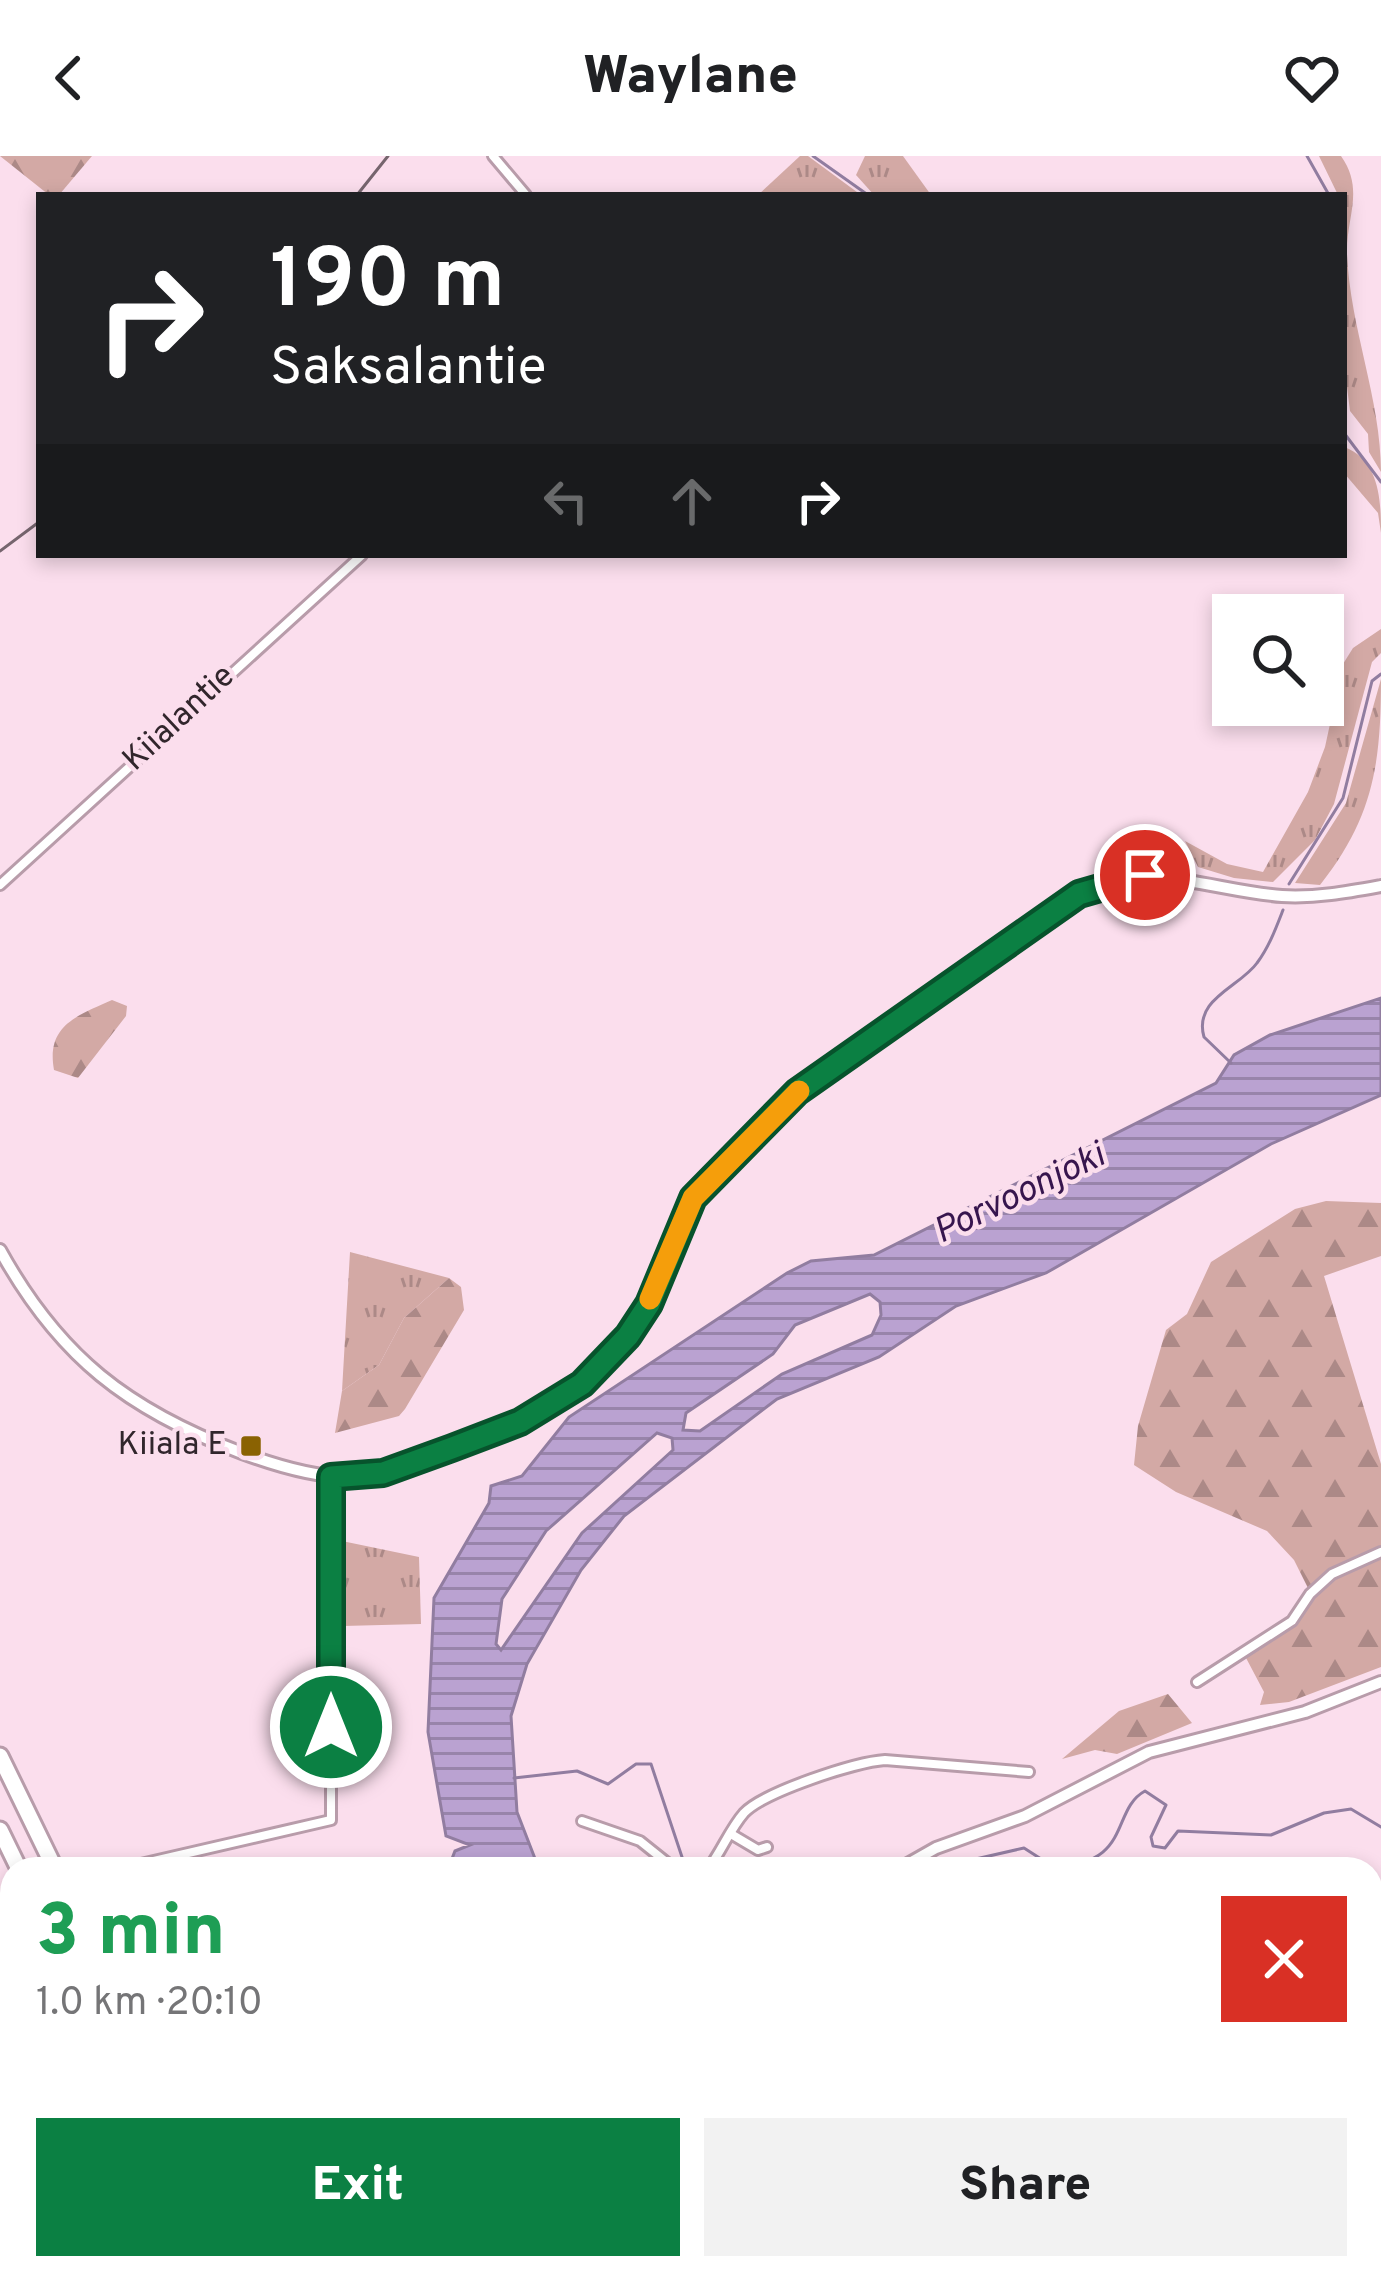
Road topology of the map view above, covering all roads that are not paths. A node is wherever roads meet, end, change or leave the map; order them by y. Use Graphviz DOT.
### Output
graph roads {
  1 [pos="494,156"];
  2 [pos="524,192"];
  3 [pos="359,558"];
  4 [pos="0,885"];
  5 [pos="1381,886"];
  6 [pos="0,1250"];
  7 [pos="331,1477"];
  8 [pos="1381,1552"];
  9 [pos="1197,1682"];
  10 [pos="1381,1682"];
  11 [pos="0,1756"];
  12 [pos="1029,1772"];
  13 [pos="582,1821"];
  14 [pos="0,1830"];
  15 [pos="731,1834"];
  16 [pos="767,1847"];
  17 [pos="13,1857"];
  18 [pos="49,1857"];
  19 [pos="171,1857"];
  20 [pos="661,1857"];
  21 [pos="716,1857"];
  22 [pos="920,1857"];
  1 -- 2 [label="street"];
  3 -- 4 [label="street, Kiialantie"];
  5 -- 7 [label="street"];
  6 -- 7 [label="street"];
  7 -- 19 [label="street"];
  8 -- 9 [label="street"];
  10 -- 22 [label="street"];
  11 -- 18 [label="highway"];
  12 -- 15 [label="street"];
  13 -- 20 [label="street"];
  14 -- 17 [label="highway"];
  15 -- 16 [label="street"];
  15 -- 21 [label="street"];
}
